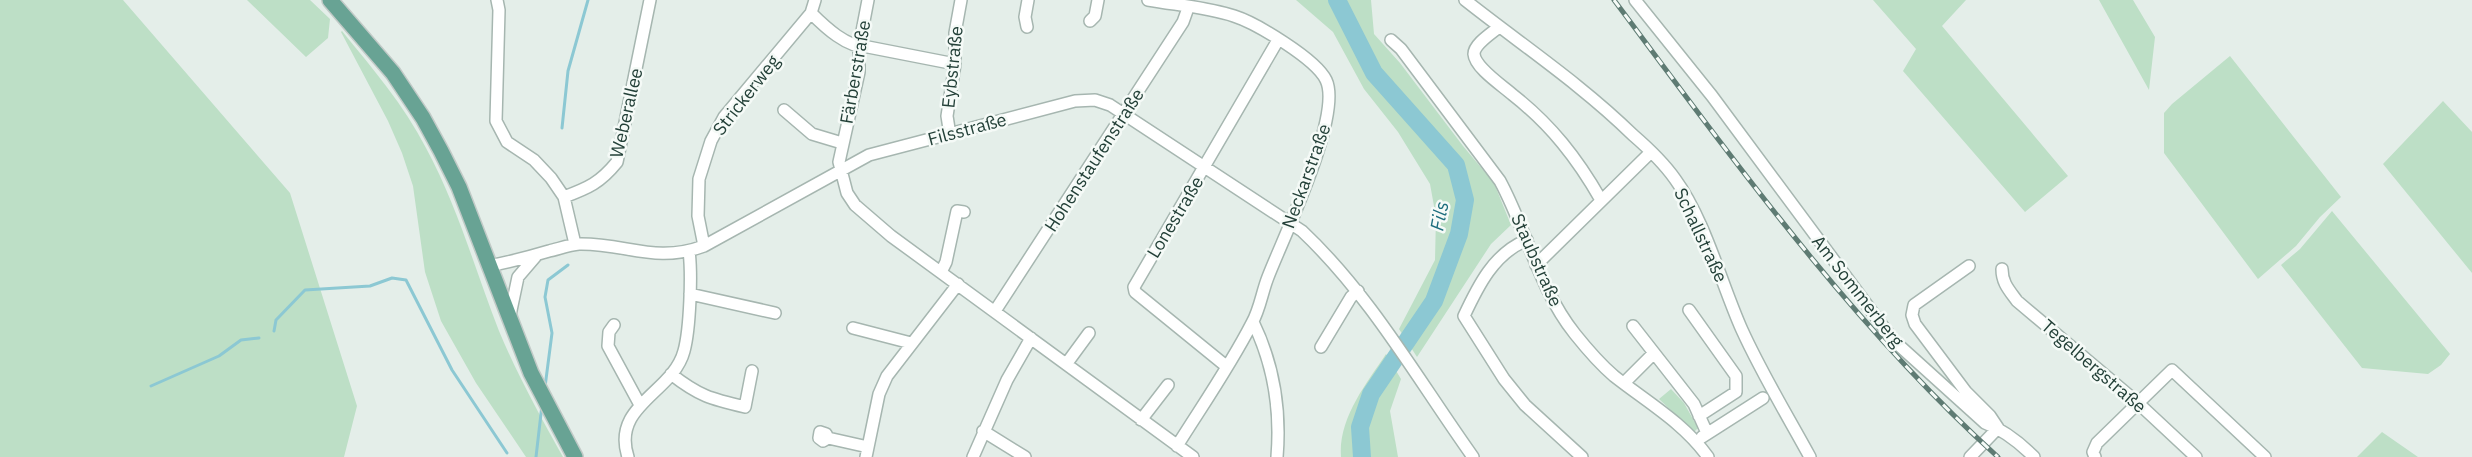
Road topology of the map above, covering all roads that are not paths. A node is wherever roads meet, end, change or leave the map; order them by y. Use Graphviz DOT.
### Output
graph roads {
  1 [pos="330,0"];
  2 [pos="497,0"];
  3 [pos="650,0"];
  4 [pos="815,0"];
  5 [pos="868,0"];
  6 [pos="961,0"];
  7 [pos="1028,0"];
  8 [pos="1098,0"];
  9 [pos="1148,0"];
  10 [pos="1465,0"];
  11 [pos="1635,0"];
  12 [pos="1188,8"];
  13 [pos="812,13"];
  14 [pos="1090,21"];
  15 [pos="1499,27"];
  16 [pos="1027,28"];
  17 [pos="1278,40"];
  18 [pos="1391,40"];
  19 [pos="859,47"];
  20 [pos="955,64"];
  21 [pos="784,110"];
  22 [pos="1124,114"];
  23 [pos="950,135"];
  24 [pos="842,144"];
  25 [pos="1651,152"];
  26 [pos="1205,167"];
  27 [pos="840,169"];
  28 [pos="564,197"];
  29 [pos="1601,200"];
  30 [pos="964,212"];
  31 [pos="1289,223"];
  32 [pos="1527,240"];
  33 [pos="575,244"];
  34 [pos="704,246"];
  35 [pos="690,252"];
  36 [pos="537,255"];
  37 [pos="1536,265"];
  38 [pos="489,266"];
  39 [pos="1969,266"];
  40 [pos="2002,269"];
  41 [pos="941,272"];
  42 [pos="958,284"];
  43 [pos="1358,291"];
  44 [pos="690,294"];
  45 [pos="1689,310"];
  46 [pos="995,311"];
  47 [pos="775,313"];
  48 [pos="509,319"];
  49 [pos="1253,322"];
  50 [pos="614,325"];
  51 [pos="1632,326"];
  52 [pos="853,328"];
  53 [pos="1089,333"];
  54 [pos="1031,338"];
  55 [pos="910,343"];
  56 [pos="1321,347"];
  57 [pos="1653,354"];
  58 [pos="1067,364"];
  59 [pos="1226,366"];
  60 [pos="752,371"];
  61 [pos="671,374"];
  62 [pos="1624,383"];
  63 [pos="1168,385"];
  64 [pos="1736,392"];
  65 [pos="1763,398"];
  66 [pos="2138,403"];
  67 [pos="640,405"];
  68 [pos="1746,408"];
  69 [pos="1699,416"];
  70 [pos="1141,420"];
  71 [pos="1998,428"];
  72 [pos="983,431"];
  73 [pos="1707,433"];
  74 [pos="828,438"];
  75 [pos="1697,441"];
  76 [pos="1177,446"];
  77 [pos="867,452"];
  78 [pos="575,457"];
  79 [pos="628,457"];
  80 [pos="973,457"];
  81 [pos="1025,457"];
  82 [pos="1193,457"];
  83 [pos="1277,457"];
  84 [pos="1473,457"];
  85 [pos="1582,457"];
  86 [pos="1708,457"];
  87 [pos="1810,457"];
  88 [pos="1970,457"];
  89 [pos="2034,457"];
  90 [pos="2095,457"];
  91 [pos="2196,457"];
  92 [pos="2265,457"];
  1 -- 38 [label="main road"];
  2 -- 28 [label="street"];
  3 -- 28 [label="street, Weberallee"];
  4 -- 13 [label="street"];
  5 -- 19 [label="street, Färberstraße"];
  6 -- 20 [label="street, Eybstraße"];
  7 -- 16 [label="street"];
  8 -- 14 [label="street"];
  9 -- 12 [label="street, Neckarstraße"];
  10 -- 15 [label="street, Schallstraße"];
  11 -- 71 [label="street, Am Sommerberg"];
  12 -- 17 [label="street, Neckarstraße"];
  12 -- 22 [label="street, Hohenstaufenstraße"];
  13 -- 19 [label="street"];
  13 -- 34 [label="street, Strickerweg"];
  15 -- 25 [label="street, Schallstraße"];
  15 -- 29 [label="street"];
  17 -- 26 [label="street, Lonestraße"];
  17 -- 31 [label="street, Neckarstraße"];
  18 -- 32 [label="street, Staubstraße"];
  19 -- 20 [label="street"];
  19 -- 24 [label="street, Färberstraße"];
  20 -- 23 [label="street, Eybstraße"];
  21 -- 24 [label="street, Färberstraße"];
  22 -- 23 [label="street, Filsstraße"];
  22 -- 26 [label="street, Filsstraße"];
  22 -- 46 [label="street, Hohenstaufenstraße"];
  23 -- 27 [label="street, Filsstraße"];
  24 -- 27 [label="street, Färberstraße"];
  25 -- 29 [label="street"];
  25 -- 87 [label="street, Schallstraße"];
  26 -- 31 [label="street, Filsstraße"];
  26 -- 59 [label="street, Lonestraße"];
  27 -- 34 [label="street, Filsstraße"];
  27 -- 41 [label="street"];
  28 -- 33 [label="street"];
  29 -- 37 [label="street"];
  30 -- 41 [label="street"];
  31 -- 43 [label="street, Filsstraße"];
  31 -- 49 [label="street, Neckarstraße"];
  32 -- 37 [label="street, Staubstraße"];
  32 -- 85 [label="street"];
  33 -- 35 [label="street, Filsstraße"];
  33 -- 36 [label="street, Filsstraße"];
  34 -- 35 [label="street, Filsstraße"];
  35 -- 44 [label="street"];
  36 -- 38 [label="street, Filsstraße"];
  36 -- 48 [label="street"];
  37 -- 62 [label="street, Staubstraße"];
  38 -- 48 [label="main road"];
  39 -- 71 [label="street, Am Sommerberg"];
  40 -- 66 [label="street, Tegelbergstraße"];
  41 -- 42 [label="street"];
  42 -- 46 [label="street"];
  42 -- 55 [label="street"];
  43 -- 56 [label="street"];
  43 -- 84 [label="street, Filsstraße"];
  44 -- 47 [label="street"];
  44 -- 61 [label="street"];
  45 -- 64 [label="street"];
  46 -- 54 [label="street"];
  48 -- 78 [label="main road"];
  49 -- 59 [label="street, Neckarstraße"];
  49 -- 83 [label="street"];
  50 -- 67 [label="street"];
  51 -- 57 [label="street"];
  52 -- 55 [label="street"];
  53 -- 58 [label="street"];
  54 -- 58 [label="street"];
  54 -- 72 [label="street"];
  55 -- 77 [label="street"];
  57 -- 62 [label="street"];
  57 -- 69 [label="street"];
  58 -- 70 [label="street"];
  59 -- 76 [label="street, Neckarstraße"];
  60 -- 61 [label="street"];
  61 -- 67 [label="street"];
  62 -- 75 [label="street, Staubstraße"];
  63 -- 70 [label="street"];
  64 -- 68 [label="street"];
  64 -- 69 [label="street"];
  65 -- 68 [label="street"];
  66 -- 90 [label="street"];
  66 -- 91 [label="street, Tegelbergstraße"];
  66 -- 92 [label="street"];
  67 -- 79 [label="street"];
  68 -- 73 [label="street"];
  69 -- 73 [label="street"];
  70 -- 76 [label="street"];
  71 -- 88 [label="street"];
  71 -- 89 [label="street, Am Sommerberg"];
  72 -- 80 [label="street"];
  72 -- 81 [label="street"];
  73 -- 75 [label="street"];
  74 -- 77 [label="street"];
  75 -- 86 [label="street, Staubstraße"];
  76 -- 82 [label="street"];
}
